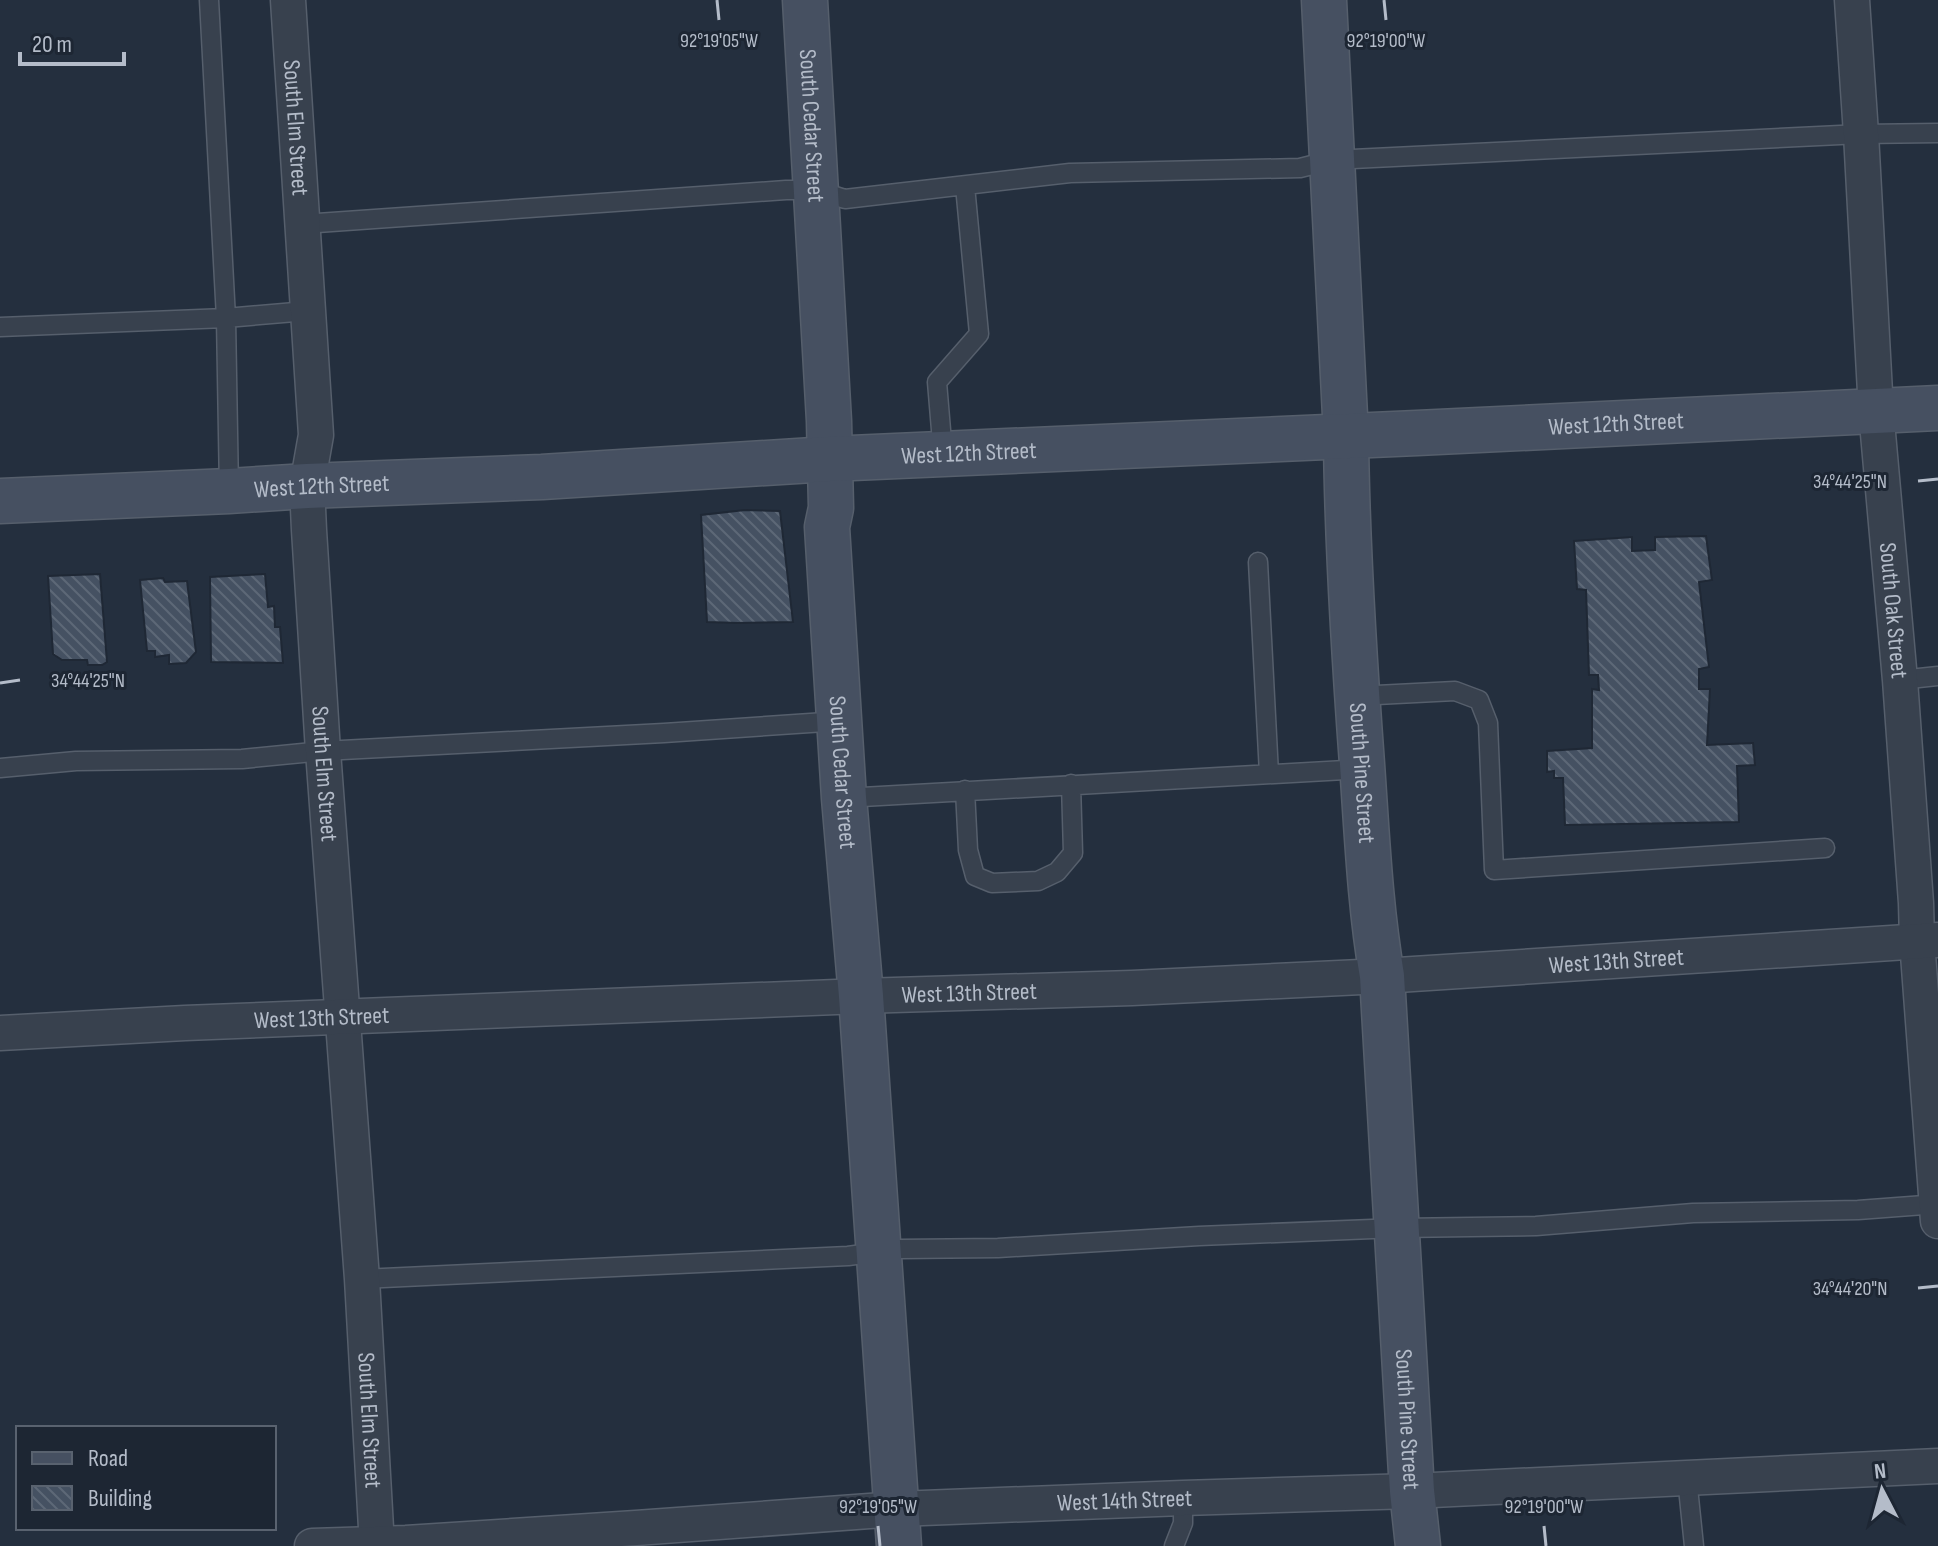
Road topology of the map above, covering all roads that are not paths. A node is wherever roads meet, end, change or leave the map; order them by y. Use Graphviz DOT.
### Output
graph roads {
  1 [pos="209,0"];
  2 [pos="288,0"];
  3 [pos="805,0"];
  4 [pos="1324,0"];
  5 [pos="1852,0"];
  6 [pos="1938,133"];
  7 [pos="1861,134"];
  8 [pos="1332,160"];
  9 [pos="965,186"];
  10 [pos="816,190"];
  11 [pos="303,224"];
  12 [pos="307,311"];
  13 [pos="226,318"];
  14 [pos="0,327"];
  15 [pos="1938,408"];
  16 [pos="1876,411"];
  17 [pos="1346,436"];
  18 [pos="943,454"];
  19 [pos="829,459"];
  20 [pos="307,486"];
  21 [pos="229,491"];
  22 [pos="0,501"];
  23 [pos="1258,562"];
  24 [pos="1938,676"];
  25 [pos="1900,680"];
  26 [pos="1357,696"];
  27 [pos="840,721"];
  28 [pos="323,751"];
  29 [pos="0,768"];
  30 [pos="1363,769"];
  31 [pos="1269,774"];
  32 [pos="1071,784"];
  33 [pos="965,790"];
  34 [pos="844,798"];
  35 [pos="1825,848"];
  36 [pos="1927,940"];
  37 [pos="1382,976"];
  38 [pos="861,996"];
  39 [pos="342,1017"];
  40 [pos="0,1033"];
  41 [pos="1938,1204"];
  42 [pos="1938,1221"];
  43 [pos="1397,1228"];
  44 [pos="879,1253"];
  45 [pos="362,1279"];
  46 [pos="1938,1466"];
  47 [pos="1687,1478"];
  48 [pos="1412,1491"];
  49 [pos="1183,1498"];
  50 [pos="898,1528"];
  51 [pos="636,1537"];
  52 [pos="377,1545"];
  53 [pos="312,1546"];
  54 [pos="1174,1546"];
  55 [pos="1418,1546"];
  56 [pos="1694,1546"];
  1 -- 13 [label="lane"];
  2 -- 11 [label="street, South Elm Street"];
  3 -- 10 [label="main road, South Cedar Street"];
  4 -- 8 [label="main road, South Pine Street"];
  5 -- 7 [label="street, South Oak Street"];
  6 -- 7 [label="lane"];
  7 -- 8 [label="lane"];
  7 -- 16 [label="street, South Oak Street"];
  8 -- 9 [label="lane"];
  8 -- 17 [label="main road, South Pine Street"];
  9 -- 10 [label="lane"];
  9 -- 18 [label="lane"];
  10 -- 11 [label="lane"];
  10 -- 19 [label="main road, South Cedar Street"];
  11 -- 12 [label="street, South Elm Street"];
  12 -- 13 [label="lane"];
  12 -- 20 [label="street, South Elm Street"];
  13 -- 14 [label="lane"];
  13 -- 21 [label="lane"];
  15 -- 16 [label="main road, West 12th Street"];
  16 -- 17 [label="main road, West 12th Street"];
  16 -- 25 [label="street, South Oak Street"];
  17 -- 18 [label="main road, West 12th Street"];
  17 -- 26 [label="main road, South Pine Street"];
  18 -- 19 [label="main road, West 12th Street"];
  19 -- 20 [label="main road, West 12th Street"];
  19 -- 27 [label="main road, South Cedar Street"];
  20 -- 21 [label="main road, West 12th Street"];
  20 -- 28 [label="street, South Elm Street"];
  21 -- 22 [label="main road, West 12th Street"];
  23 -- 31 [label="lane"];
  24 -- 25 [label="lane"];
  25 -- 36 [label="street, South Oak Street"];
  26 -- 30 [label="main road, South Pine Street"];
  26 -- 35 [label="lane"];
  27 -- 28 [label="lane"];
  27 -- 34 [label="main road, South Cedar Street"];
  28 -- 29 [label="lane"];
  28 -- 39 [label="street, South Elm Street"];
  30 -- 31 [label="lane"];
  30 -- 37 [label="main road, South Pine Street"];
  31 -- 32 [label="lane"];
  32 -- 33 [label="lane"];
  32 -- 33 [label="lane"];
  33 -- 34 [label="lane"];
  34 -- 38 [label="main road, South Cedar Street"];
  36 -- 37 [label="street, West 13th Street"];
  36 -- 41 [label="street, South Oak Street"];
  37 -- 38 [label="street, West 13th Street"];
  37 -- 43 [label="main road, South Pine Street"];
  38 -- 39 [label="street, West 13th Street"];
  38 -- 44 [label="main road, South Cedar Street"];
  39 -- 40 [label="street, West 13th Street"];
  39 -- 45 [label="street, South Elm Street"];
  41 -- 42 [label="street, South Oak Street"];
  41 -- 43 [label="lane"];
  43 -- 44 [label="lane"];
  43 -- 48 [label="main road, South Pine Street"];
  44 -- 45 [label="lane"];
  44 -- 50 [label="main road, South Cedar Street"];
  45 -- 52 [label="street, South Elm Street"];
  46 -- 47 [label="street, West 14th Street"];
  47 -- 48 [label="street, West 14th Street"];
  47 -- 56 [label="lane"];
  48 -- 49 [label="street, West 14th Street"];
  48 -- 55 [label="main road, South Pine Street"];
  49 -- 50 [label="street, West 14th Street"];
  49 -- 54 [label="lane"];
  50 -- 51 [label="street, West 14th Street"];
  51 -- 52 [label="street, West 14th Street"];
  52 -- 53 [label="street, West 14th Street"];
}
